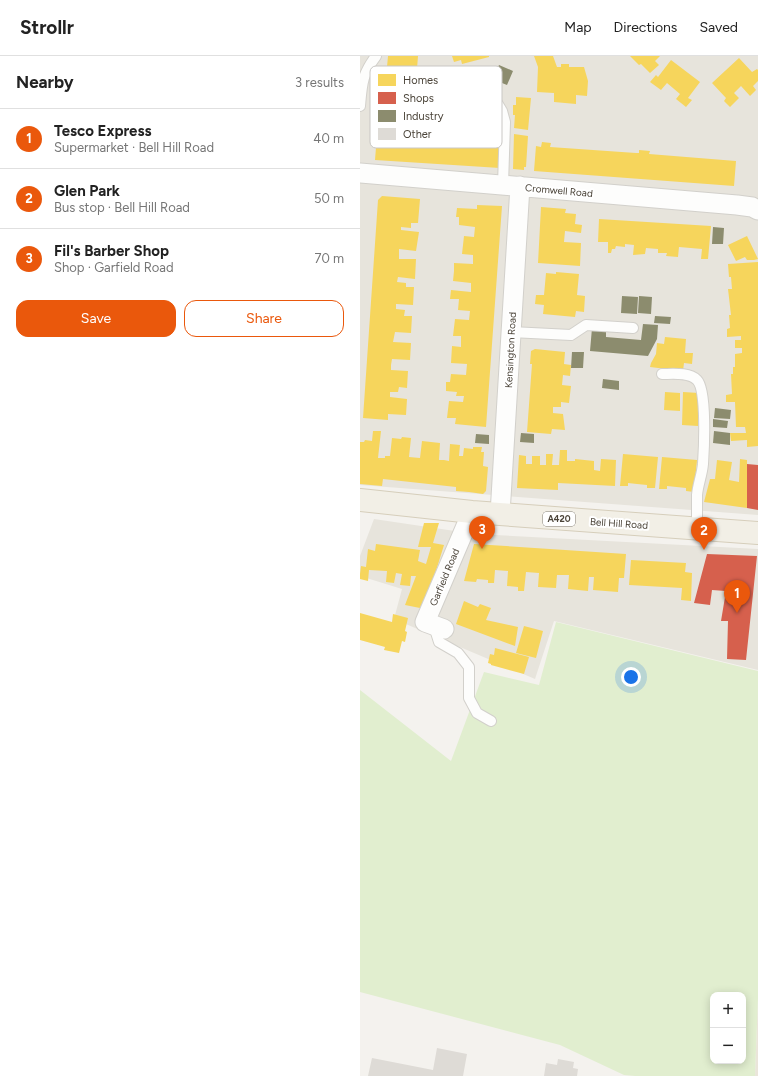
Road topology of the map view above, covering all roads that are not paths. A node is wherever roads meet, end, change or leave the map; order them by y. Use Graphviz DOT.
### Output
graph roads {
  1 [pos="376,56"];
  2 [pos="360,106"];
  3 [pos="502,111"];
  4 [pos="360,173"];
  5 [pos="512,186"];
  6 [pos="758,210"];
  7 [pos="633,328"];
  8 [pos="511,332"];
  9 [pos="662,374"];
  10 [pos="360,500"];
  11 [pos="472,512"];
  12 [pos="500,514"];
  13 [pos="697,528"];
  14 [pos="758,533"];
  15 [pos="439,627"];
  16 [pos="491,721"];
  1 -- 2 [label="lane"];
  3 -- 5 [label="lane"];
  4 -- 5 [label="street, Cromwell Road"];
  5 -- 6 [label="street, Cromwell Road"];
  5 -- 8 [label="street, Kensington Road"];
  7 -- 8 [label="lane"];
  8 -- 12 [label="street, Kensington Road"];
  9 -- 13 [label="lane"];
  10 -- 11 [label="main road, Bell Hill Road / A420"];
  11 -- 12 [label="main road, Bell Hill Road / A420"];
  11 -- 15 [label="street, Garfield Road"];
  12 -- 13 [label="main road, Bell Hill Road / A420"];
  13 -- 14 [label="main road, Bell Hill Road / A420"];
  15 -- 16 [label="lane"];
}
